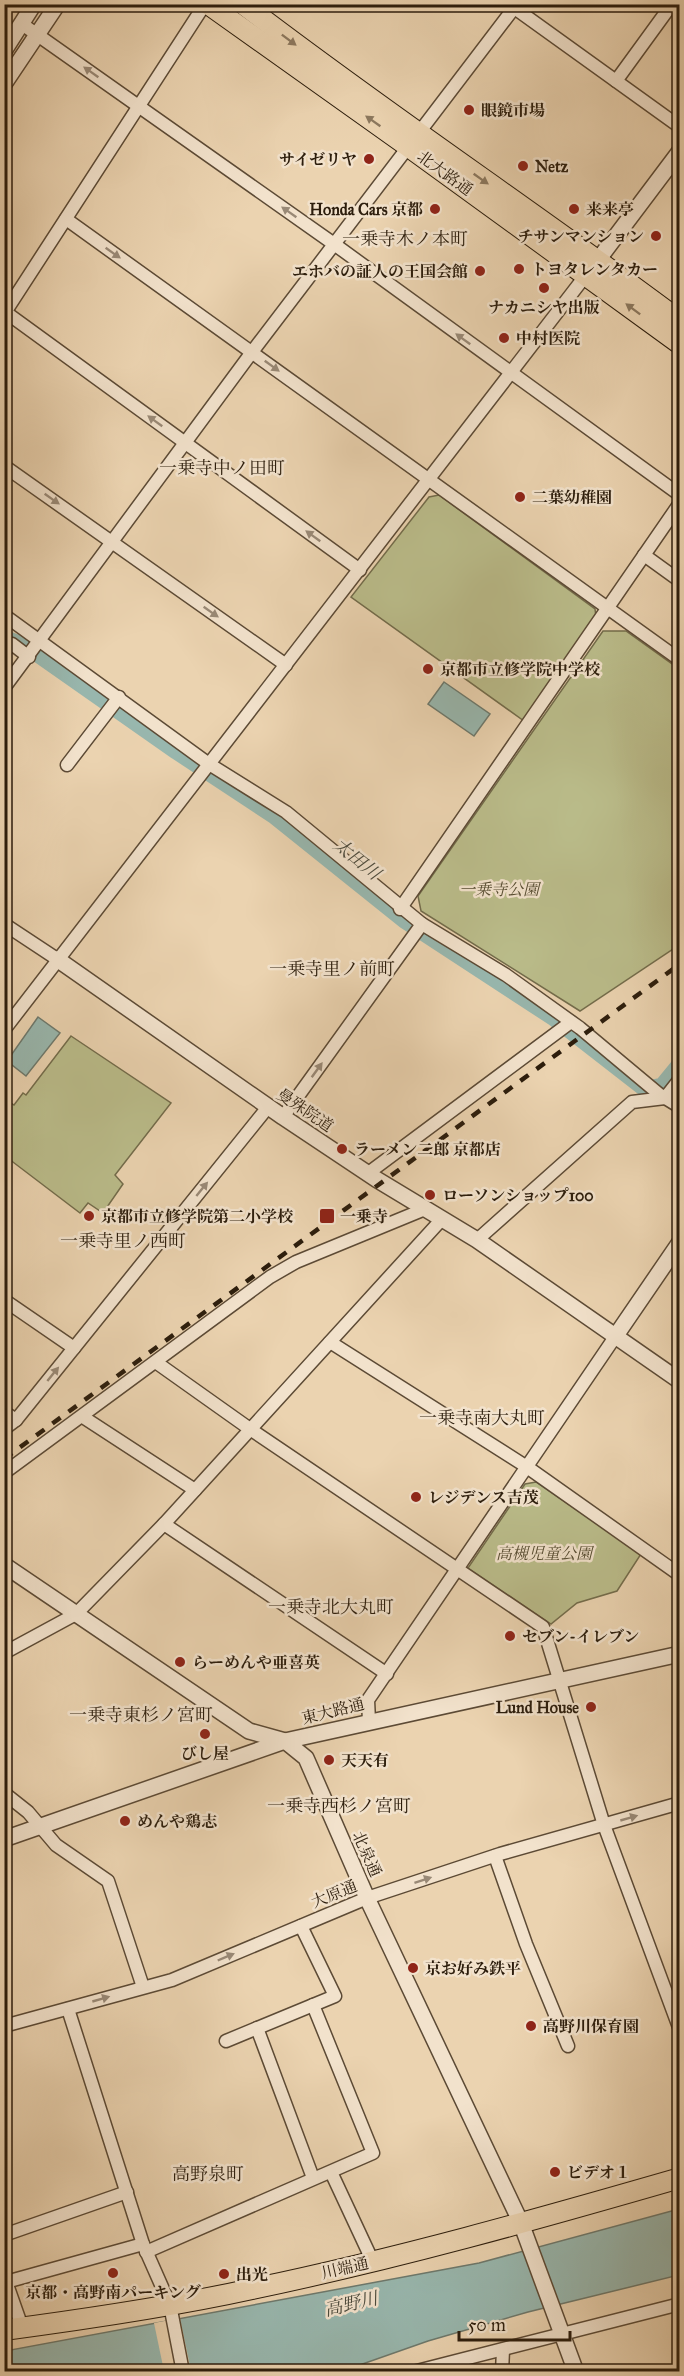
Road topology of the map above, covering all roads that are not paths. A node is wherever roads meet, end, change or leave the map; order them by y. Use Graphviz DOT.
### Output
graph roads {
  1 [pos="34,4"];
  2 [pos="206,4"];
  3 [pos="243,4"];
  4 [pos="672,4"];
  5 [pos="57,5"];
  6 [pos="513,6"];
  7 [pos="22,24"];
  8 [pos="37,34"];
  9 [pos="4,51"];
  10 [pos="616,81"];
  11 [pos="4,84"];
  12 [pos="139,106"];
  13 [pos="680,126"];
  14 [pos="414,141"];
  15 [pos="680,151"];
  16 [pos="66,219"];
  17 [pos="334,244"];
  18 [pos="592,268"];
  19 [pos="5,312"];
  20 [pos="680,321"];
  21 [pos="680,344"];
  22 [pos="252,352"];
  23 [pos="510,374"];
  24 [pos="186,443"];
  25 [pos="4,466"];
  26 [pos="430,480"];
  27 [pos="680,495"];
  28 [pos="680,503"];
  29 [pos="112,542"];
  30 [pos="644,555"];
  31 [pos="360,570"];
  32 [pos="680,581"];
  33 [pos="607,610"];
  34 [pos="4,615"];
  35 [pos="4,643"];
  36 [pos="34,650"];
  37 [pos="680,660"];
  38 [pos="286,665"];
  39 [pos="4,688"];
  40 [pos="113,704"];
  41 [pos="67,765"];
  42 [pos="204,770"];
  43 [pos="400,909"];
  44 [pos="4,924"];
  45 [pos="419,928"];
  46 [pos="57,959"];
  47 [pos="566,1026"];
  48 [pos="4,1030"];
  49 [pos="680,1079"];
  50 [pos="662,1096"];
  51 [pos="268,1107"];
  52 [pos="680,1107"];
  53 [pos="283,1117"];
  54 [pos="367,1174"];
  55 [pos="425,1209"];
  56 [pos="441,1219"];
  57 [pos="477,1240"];
  58 [pos="680,1242"];
  59 [pos="4,1300"];
  60 [pos="615,1337"];
  61 [pos="330,1341"];
  62 [pos="74,1348"];
  63 [pos="157,1363"];
  64 [pos="680,1381"];
  65 [pos="4,1412"];
  66 [pos="83,1417"];
  67 [pos="16,1420"];
  68 [pos="4,1429"];
  69 [pos="250,1429"];
  70 [pos="527,1467"];
  71 [pos="4,1473"];
  72 [pos="195,1490"];
  73 [pos="164,1524"];
  74 [pos="4,1565"];
  75 [pos="457,1570"];
  76 [pos="680,1575"];
  77 [pos="76,1614"];
  78 [pos="4,1653"];
  79 [pos="680,1654"];
  80 [pos="387,1674"];
  81 [pos="561,1679"];
  82 [pos="369,1721"];
  83 [pos="285,1741"];
  84 [pos="4,1793"];
  85 [pos="680,1803"];
  86 [pos="39,1825"];
  87 [pos="604,1825"];
  88 [pos="4,1839"];
  89 [pos="495,1856"];
  90 [pos="367,1898"];
  91 [pos="302,1926"];
  92 [pos="143,1987"];
  93 [pos="313,2005"];
  94 [pos="68,2009"];
  95 [pos="4,2026"];
  96 [pos="256,2028"];
  97 [pos="680,2030"];
  98 [pos="226,2041"];
  99 [pos="568,2046"];
  100 [pos="331,2172"];
  101 [pos="313,2178"];
  102 [pos="680,2178"];
  103 [pos="127,2192"];
  104 [pos="525,2232"];
  105 [pos="4,2235"];
  106 [pos="144,2248"];
  107 [pos="373,2262"];
  108 [pos="5,2279"];
  109 [pos="680,2304"];
  110 [pos="171,2312"];
  111 [pos="562,2328"];
  112 [pos="13,2329"];
  113 [pos="503,2350"];
  114 [pos="416,2371"];
  115 [pos="183,2372"];
  116 [pos="502,2372"];
  117 [pos="576,2372"];
  1 -- 7 [label="street"];
  2 -- 12 [label="street"];
  14 -- 2 [label="main road, 北大路通, one-way"];
  3 -- 14 [label="main road, 北大路通, one-way"];
  4 -- 10 [label="street"];
  5 -- 8 [label="street"];
  6 -- 10 [label="street"];
  6 -- 14 [label="street"];
  7 -- 8 [label="street"];
  7 -- 9 [label="street"];
  8 -- 11 [label="street"];
  12 -- 8 [label="street, one-way"];
  10 -- 13 [label="street"];
  12 -- 16 [label="street"];
  17 -- 12 [label="street, one-way"];
  14 -- 17 [label="street"];
  14 -- 18 [label="main road, 北大路通"];
  15 -- 18 [label="street"];
  16 -- 19 [label="street"];
  16 -- 22 [label="street, one-way"];
  17 -- 22 [label="street"];
  23 -- 17 [label="street, one-way"];
  18 -- 20 [label="main road, 北大路通"];
  21 -- 18 [label="main road, 北大路通, one-way"];
  18 -- 23 [label="street"];
  24 -- 19 [label="street, one-way"];
  22 -- 24 [label="street"];
  22 -- 26 [label="street, one-way"];
  23 -- 26 [label="street"];
  23 -- 27 [label="street"];
  24 -- 29 [label="street"];
  31 -- 24 [label="street, one-way"];
  25 -- 29 [label="street, one-way"];
  26 -- 31 [label="street"];
  26 -- 33 [label="street"];
  28 -- 30 [label="street"];
  29 -- 36 [label="street"];
  29 -- 38 [label="street, one-way"];
  30 -- 32 [label="street"];
  30 -- 33 [label="street"];
  31 -- 38 [label="street"];
  33 -- 37 [label="street"];
  33 -- 43 [label="street"];
  34 -- 36 [label="street"];
  35 -- 36 [label="street"];
  36 -- 39 [label="street"];
  36 -- 40 [label="street"];
  38 -- 42 [label="street"];
  40 -- 41 [label="street"];
  40 -- 42 [label="street"];
  42 -- 43 [label="street"];
  42 -- 46 [label="street"];
  43 -- 45 [label="street"];
  44 -- 46 [label="street, 曼殊院道"];
  45 -- 47 [label="street"];
  53 -- 45 [label="street, one-way"];
  46 -- 48 [label="street"];
  46 -- 51 [label="street, 曼殊院道"];
  47 -- 50 [label="street"];
  47 -- 54 [label="street"];
  49 -- 50 [label="street"];
  50 -- 52 [label="street"];
  50 -- 57 [label="street"];
  51 -- 53 [label="street, 曼殊院道"];
  62 -- 51 [label="street, one-way"];
  53 -- 54 [label="street, 曼殊院道"];
  54 -- 55 [label="street, 曼殊院道"];
  55 -- 56 [label="street, 曼殊院道"];
  55 -- 63 [label="street"];
  56 -- 57 [label="street, 曼殊院道"];
  56 -- 61 [label="street"];
  57 -- 60 [label="street, 曼殊院道"];
  58 -- 60 [label="street"];
  59 -- 62 [label="street"];
  60 -- 64 [label="street, 曼殊院道"];
  60 -- 70 [label="street"];
  61 -- 69 [label="street"];
  61 -- 70 [label="street"];
  67 -- 62 [label="street, one-way"];
  63 -- 66 [label="street"];
  63 -- 69 [label="street"];
  65 -- 67 [label="street"];
  66 -- 71 [label="street"];
  66 -- 72 [label="street"];
  67 -- 68 [label="street"];
  69 -- 72 [label="street"];
  69 -- 75 [label="street"];
  70 -- 75 [label="street"];
  70 -- 76 [label="street"];
  72 -- 73 [label="street"];
  73 -- 77 [label="street"];
  73 -- 80 [label="street"];
  74 -- 77 [label="street, 北泉通"];
  75 -- 80 [label="street"];
  75 -- 81 [label="street"];
  77 -- 78 [label="street"];
  77 -- 83 [label="street, 北泉通"];
  79 -- 81 [label="street, 東大路通"];
  80 -- 82 [label="street"];
  81 -- 82 [label="street, 東大路通"];
  81 -- 87 [label="street"];
  82 -- 83 [label="street, 東大路通"];
  83 -- 86 [label="street, 東大路通"];
  83 -- 90 [label="street, 北泉通"];
  84 -- 86 [label="street"];
  87 -- 85 [label="street, 大原通, one-way"];
  86 -- 88 [label="street, 東大路通"];
  86 -- 92 [label="street"];
  87 -- 89 [label="street, 大原通"];
  87 -- 97 [label="street"];
  90 -- 89 [label="street, 大原通, one-way"];
  89 -- 99 [label="street"];
  90 -- 91 [label="street, 大原通"];
  90 -- 104 [label="street, 北泉通"];
  92 -- 91 [label="street, 大原通, one-way"];
  91 -- 93 [label="street"];
  94 -- 92 [label="street, 大原通, one-way"];
  93 -- 96 [label="street"];
  93 -- 100 [label="street"];
  94 -- 95 [label="street, 大原通"];
  94 -- 103 [label="street"];
  96 -- 98 [label="street"];
  96 -- 101 [label="street"];
  100 -- 101 [label="street"];
  100 -- 107 [label="street"];
  101 -- 106 [label="street"];
  102 -- 104 [label="main road, 川端通"];
  103 -- 105 [label="street"];
  103 -- 106 [label="street"];
  104 -- 107 [label="main road, 川端通"];
  104 -- 111 [label="street, 北泉通"];
  106 -- 108 [label="street"];
  106 -- 110 [label="street"];
  107 -- 110 [label="main road, 川端通"];
  108 -- 112 [label="street"];
  109 -- 111 [label="street"];
  110 -- 112 [label="main road, 川端通"];
  110 -- 115 [label="street"];
  111 -- 113 [label="street"];
  111 -- 117 [label="street"];
  113 -- 114 [label="street"];
  113 -- 116 [label="street"];
}
